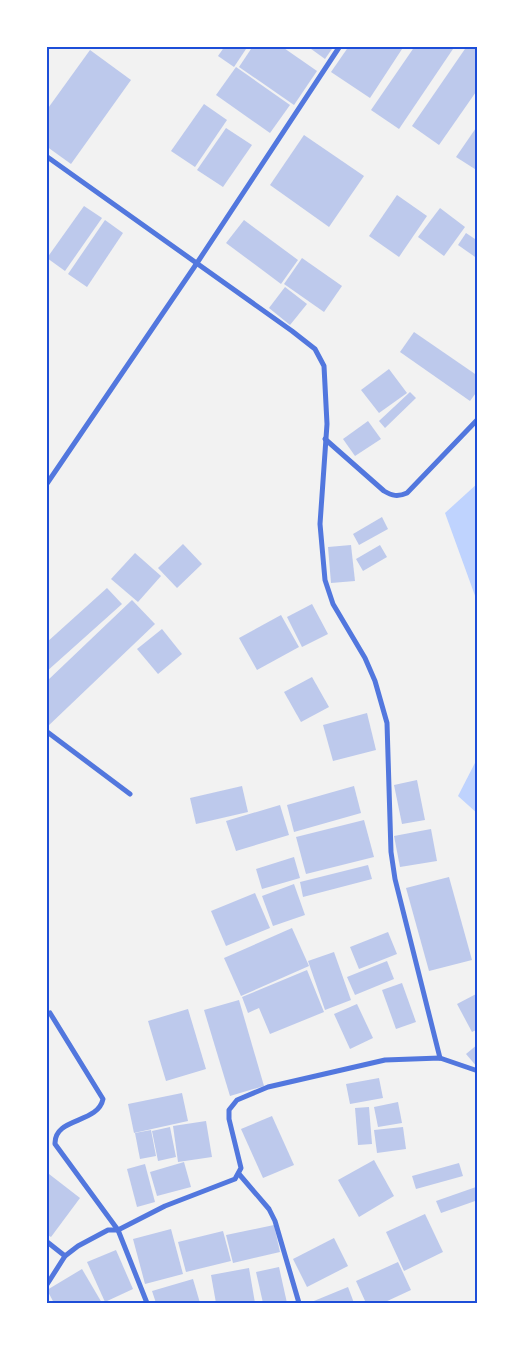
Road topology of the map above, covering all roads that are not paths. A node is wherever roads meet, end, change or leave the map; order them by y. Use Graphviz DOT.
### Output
graph roads {
  1 [pos="340,46"];
  2 [pos="46,156"];
  3 [pos="197,263"];
  4 [pos="478,419"];
  5 [pos="325,439"];
  6 [pos="46,485"];
  7 [pos="46,732"];
  8 [pos="130,794"];
  9 [pos="50,1013"];
  10 [pos="440,1058"];
  11 [pos="478,1071"];
  12 [pos="239,1174"];
  13 [pos="118,1230"];
  14 [pos="46,1241"];
  15 [pos="65,1256"];
  16 [pos="46,1286"];
  17 [pos="147,1303"];
  18 [pos="299,1303"];
  1 -- 3 [label="street"];
  2 -- 3 [label="street"];
  3 -- 5 [label="street"];
  3 -- 6 [label="street"];
  4 -- 5 [label="street"];
  5 -- 10 [label="street"];
  7 -- 8 [label="street"];
  9 -- 13 [label="street"];
  10 -- 11 [label="street"];
  10 -- 12 [label="street"];
  12 -- 13 [label="street"];
  12 -- 18 [label="street"];
  13 -- 15 [label="street"];
  13 -- 17 [label="street"];
  14 -- 15 [label="street"];
  15 -- 16 [label="street"];
}
